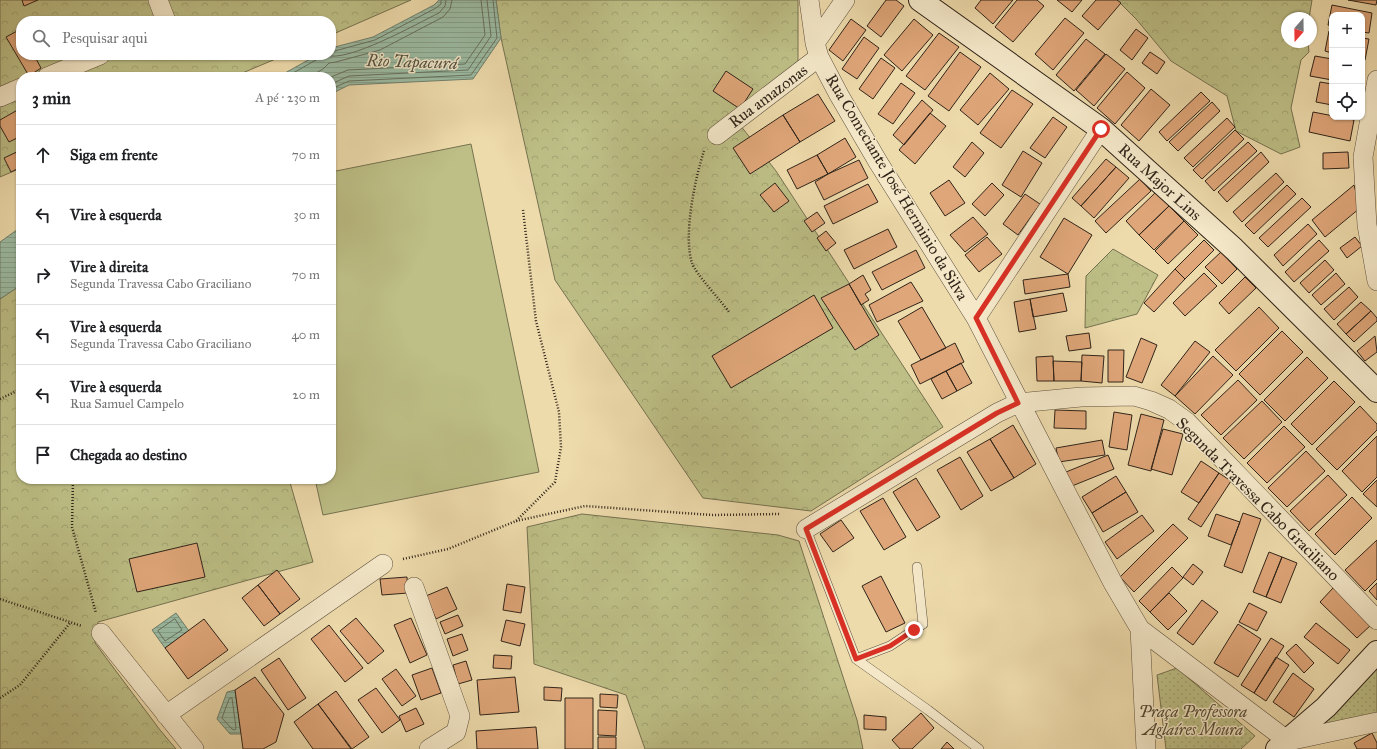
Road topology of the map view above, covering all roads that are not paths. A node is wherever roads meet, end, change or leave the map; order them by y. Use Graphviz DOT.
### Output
graph roads {
  1 [pos="158,0"];
  2 [pos="809,0"];
  3 [pos="845,0"];
  4 [pos="920,0"];
  5 [pos="164,16"];
  6 [pos="817,50"];
  7 [pos="88,60"];
  8 [pos="59,72"];
  9 [pos="1377,80"];
  10 [pos="16,90"];
  11 [pos="0,97"];
  12 [pos="1101,129"];
  13 [pos="718,135"];
  14 [pos="1377,281"];
  15 [pos="976,318"];
  16 [pos="1377,391"];
  17 [pos="1018,403"];
  18 [pos="806,529"];
  19 [pos="383,564"];
  20 [pos="917,567"];
  21 [pos="414,586"];
  22 [pos="1377,620"];
  23 [pos="1140,629"];
  24 [pos="101,633"];
  25 [pos="1377,652"];
  26 [pos="856,659"];
  27 [pos="166,715"];
  28 [pos="1377,722"];
  29 [pos="1282,745"];
  30 [pos="194,749"];
  31 [pos="429,749"];
  32 [pos="978,749"];
  33 [pos="1146,749"];
  1 -- 5 [label="street"];
  2 -- 6 [label="street, Rua Comeciante José Herminio da Silva"];
  3 -- 6 [label="street, Rua amazonas"];
  4 -- 12 [label="street, Rua Major Lins"];
  6 -- 13 [label="street, Rua amazonas"];
  6 -- 15 [label="street, Rua Comeciante José Herminio da Silva"];
  7 -- 8 [label="street"];
  9 -- 14 [label="street"];
  10 -- 11 [label="street"];
  12 -- 15 [label="street"];
  12 -- 16 [label="street, Rua Major Lins"];
  15 -- 17 [label="street, Rua Comeciante José Herminio da Silva"];
  17 -- 18 [label="street, Segunda Travessa Cabo Graciliano"];
  17 -- 22 [label="street, Segunda Travessa Cabo Graciliano"];
  17 -- 23 [label="street, Rua Comeciante José Herminio da Silva"];
  18 -- 26 [label="lane, Segunda Travessa Cabo Graciliano"];
  19 -- 27 [label="street"];
  20 -- 26 [label="lane"];
  21 -- 31 [label="street"];
  23 -- 29 [label="street, Rua Comeciante José Herminio da Silva"];
  23 -- 33 [label="street"];
  24 -- 27 [label="street"];
  25 -- 29 [label="street"];
  26 -- 32 [label="lane"];
  27 -- 30 [label="street"];
  28 -- 29 [label="street"];
}
